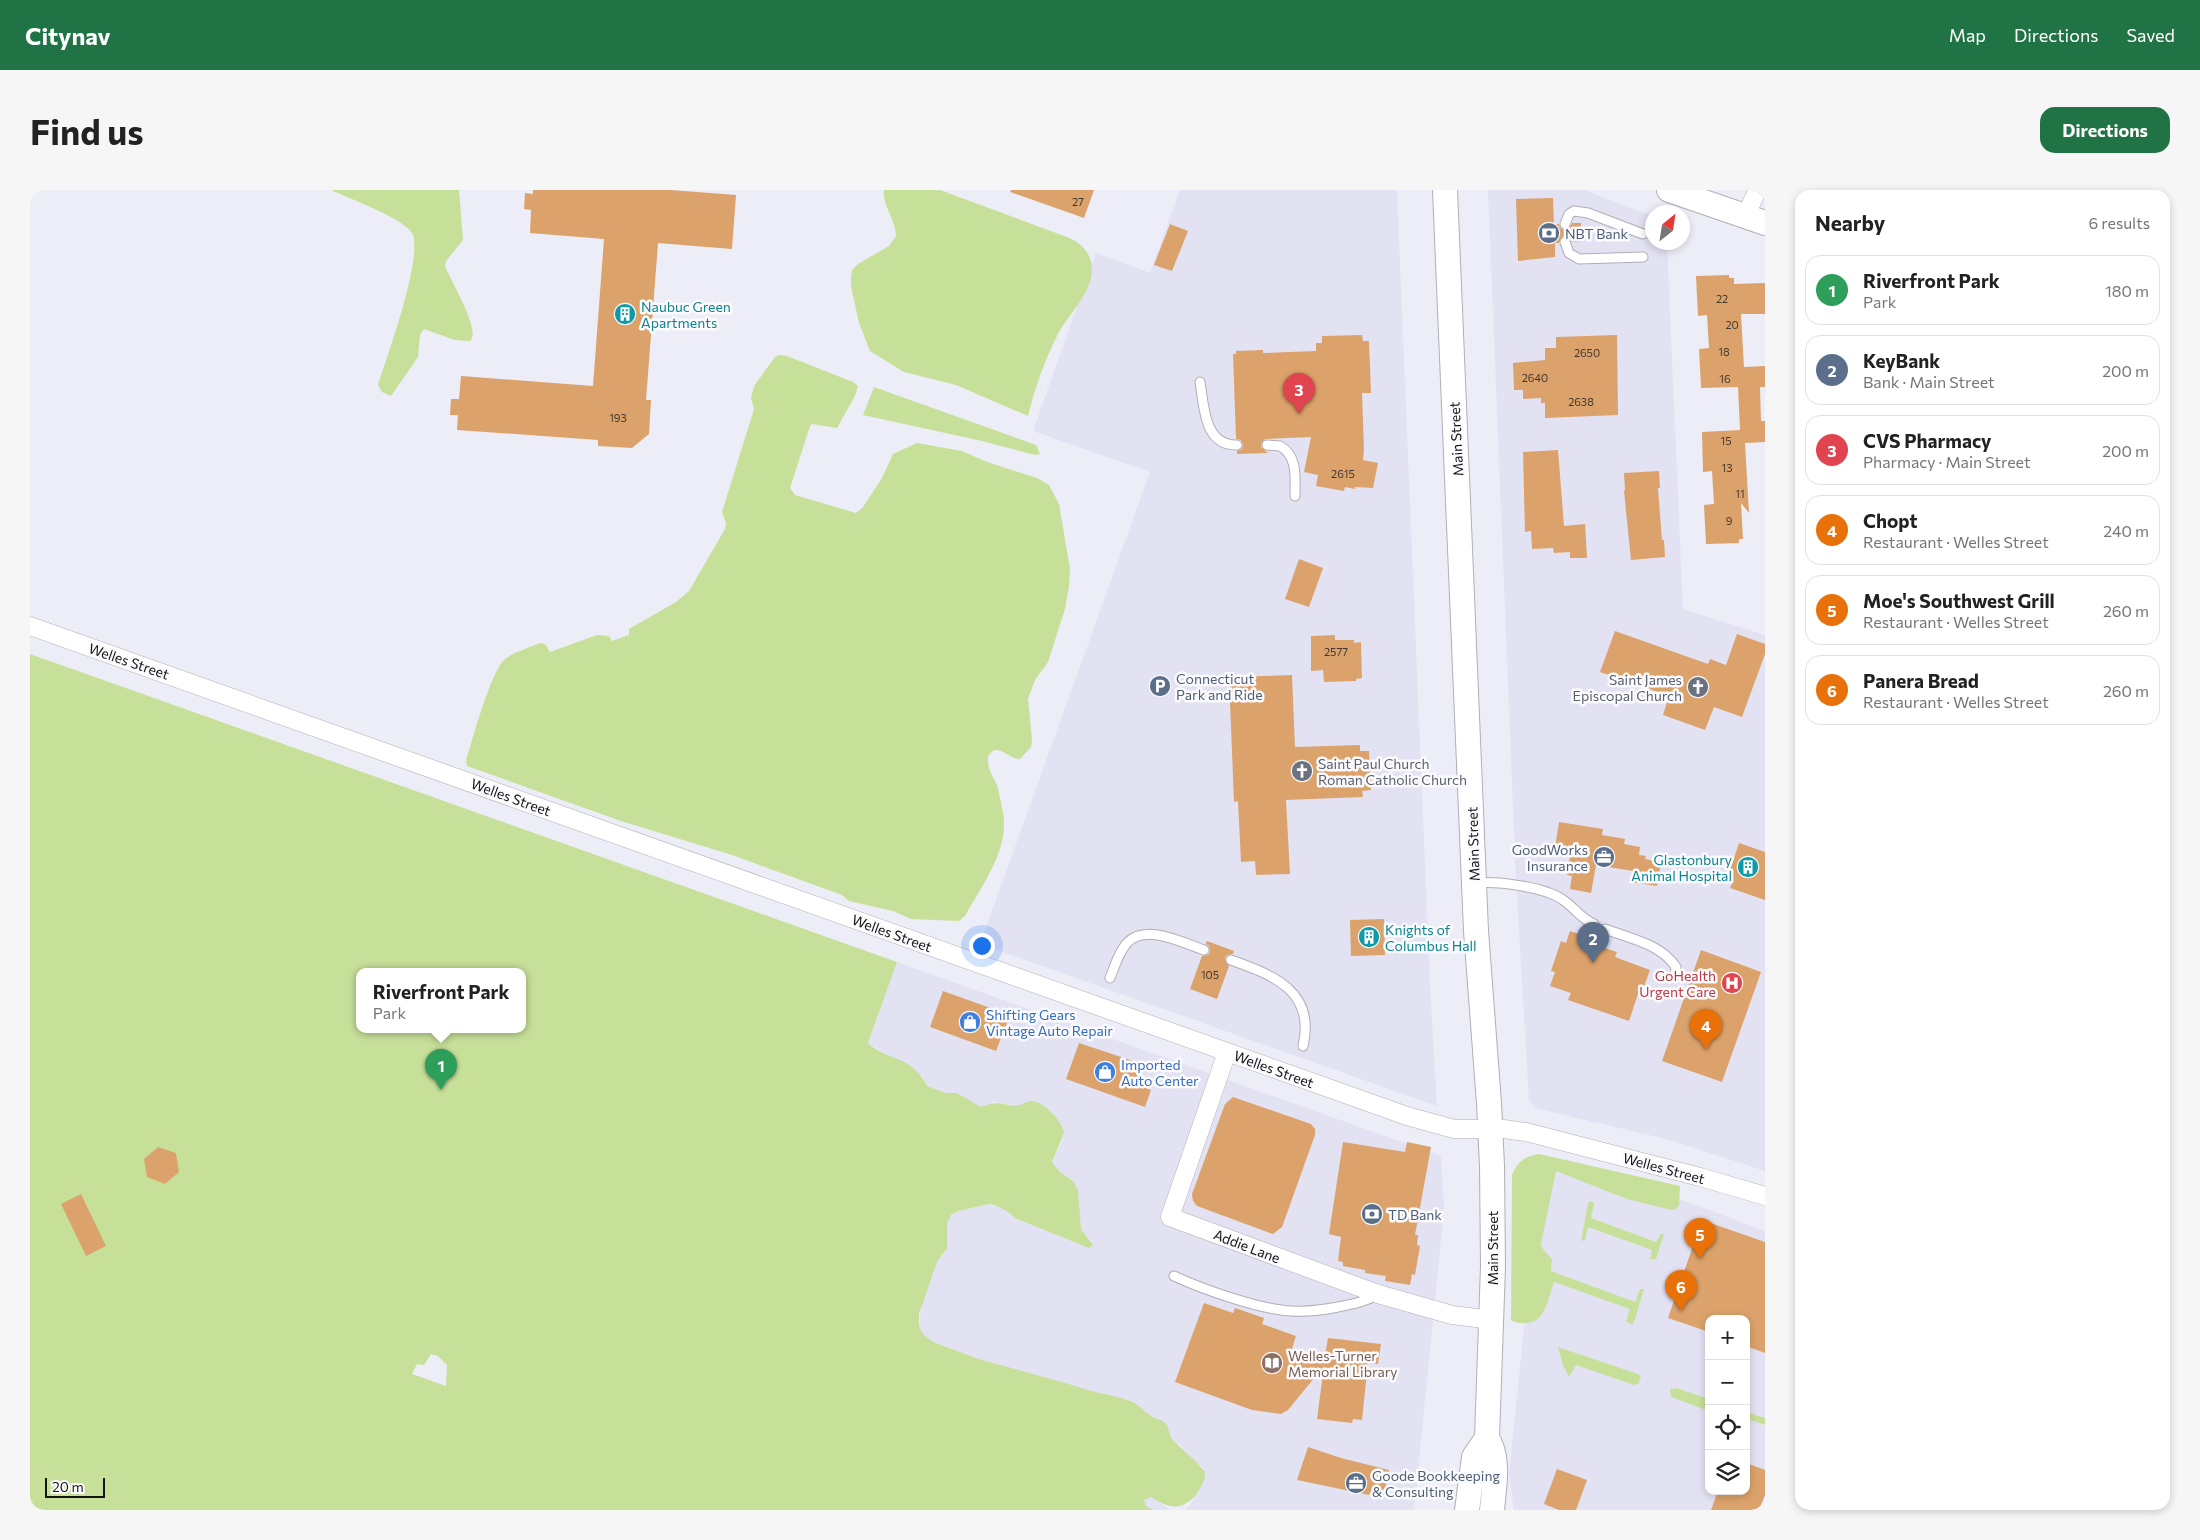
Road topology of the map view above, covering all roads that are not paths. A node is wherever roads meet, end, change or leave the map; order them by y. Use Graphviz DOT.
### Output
graph roads {
  1 [pos="1445,190"];
  2 [pos="1669,190"];
  3 [pos="1758,190"];
  4 [pos="1755,220"];
  5 [pos="1565,224"];
  6 [pos="1643,234"];
  7 [pos="1565,242"];
  8 [pos="1643,257"];
  9 [pos="1200,382"];
  10 [pos="1237,445"];
  11 [pos="1267,445"];
  12 [pos="1295,496"];
  13 [pos="30,626"];
  14 [pos="1475,883"];
  15 [pos="1594,924"];
  16 [pos="1605,929"];
  17 [pos="1204,950"];
  18 [pos="1231,960"];
  19 [pos="1675,976"];
  20 [pos="1110,978"];
  21 [pos="1303,1046"];
  22 [pos="1227,1052"];
  23 [pos="1490,1128"];
  24 [pos="1765,1196"];
  25 [pos="1174,1276"];
  26 [pos="1378,1294"];
  27 [pos="1492,1320"];
  28 [pos="1487,1438"];
  29 [pos="1467,1510"];
  30 [pos="1492,1510"];
  1 -- 14 [label="main road, Main Street"];
  2 -- 4 [label="main road"];
  3 -- 4 [label="street"];
  5 -- 6 [label="lane"];
  7 -- 8 [label="lane"];
  9 -- 10 [label="lane"];
  11 -- 12 [label="lane"];
  13 -- 22 [label="street, Welles Street"];
  14 -- 15 [label="lane"];
  14 -- 23 [label="main road, Main Street"];
  16 -- 19 [label="lane"];
  17 -- 20 [label="lane"];
  18 -- 21 [label="lane"];
  22 -- 23 [label="street, Welles Street"];
  22 -- 26 [label="street, Addie Lane"];
  23 -- 24 [label="street, Welles Street"];
  23 -- 27 [label="main road, Main Street"];
  25 -- 26 [label="lane"];
  26 -- 27 [label="street, Addie Lane"];
  27 -- 28 [label="main road, Main Street"];
  28 -- 29 [label="main road, Main Street"];
  28 -- 30 [label="main road, Main Street"];
}
